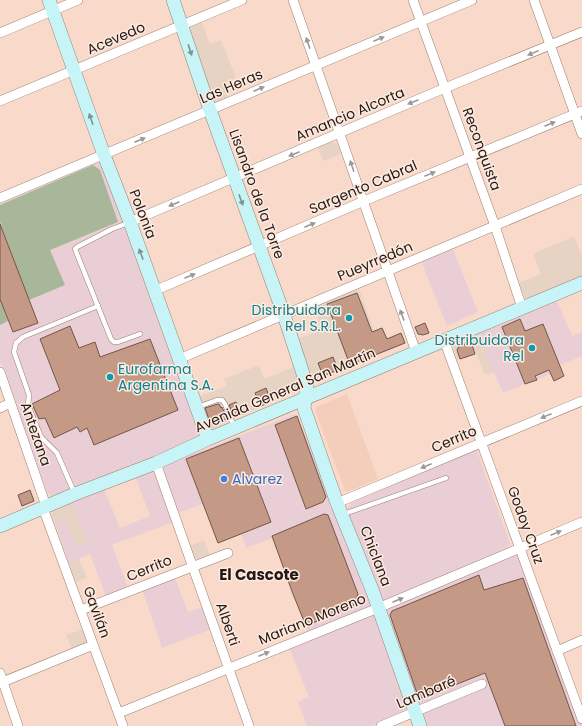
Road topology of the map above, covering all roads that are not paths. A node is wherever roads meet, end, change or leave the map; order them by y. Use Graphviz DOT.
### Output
graph roads {
  1 [pos="78,0"];
  2 [pos="173,0"];
  3 [pos="242,0"];
  4 [pos="293,0"];
  5 [pos="413,0"];
  6 [pos="472,0"];
  7 [pos="534,0"];
  8 [pos="51,5"];
  9 [pos="421,21"];
  10 [pos="182,25"];
  11 [pos="0,32"];
  12 [pos="582,32"];
  13 [pos="550,46"];
  14 [pos="316,65"];
  15 [pos="74,71"];
  16 [pos="445,88"];
  17 [pos="0,101"];
  18 [pos="210,110"];
  19 [pos="578,113"];
  20 [pos="340,134"];
  21 [pos="582,134"];
  22 [pos="104,155"];
  23 [pos="471,158"];
  24 [pos="234,179"];
  25 [pos="582,189"];
  26 [pos="0,197"];
  27 [pos="364,201"];
  28 [pos="130,222"];
  29 [pos="495,226"];
  30 [pos="258,247"];
  31 [pos="386,271"];
  32 [pos="582,283"];
  33 [pos="154,291"];
  34 [pos="98,306"];
  35 [pos="522,308"];
  36 [pos="284,315"];
  37 [pos="140,334"];
  38 [pos="444,340"];
  39 [pos="416,352"];
  40 [pos="179,359"];
  41 [pos="0,372"];
  42 [pos="305,399"];
  43 [pos="582,401"];
  44 [pos="10,404"];
  45 [pos="0,408"];
  46 [pos="197,408"];
  47 [pos="234,428"];
  48 [pos="208,439"];
  49 [pos="481,442"];
  50 [pos="156,463"];
  51 [pos="446,478"];
  52 [pos="74,494"];
  53 [pos="338,503"];
  54 [pos="45,507"];
  55 [pos="342,515"];
  56 [pos="582,522"];
  57 [pos="0,526"];
  58 [pos="520,548"];
  59 [pos="228,553"];
  60 [pos="193,566"];
  61 [pos="378,608"];
  62 [pos="81,610"];
  63 [pos="582,640"];
  64 [pos="93,645"];
  65 [pos="557,651"];
  66 [pos="228,668"];
  67 [pos="1,679"];
  68 [pos="482,684"];
  69 [pos="415,712"];
  70 [pos="119,713"];
  71 [pos="582,719"];
  72 [pos="18,726"];
  73 [pos="123,726"];
  74 [pos="249,726"];
  75 [pos="381,726"];
  76 [pos="420,726"];
  1 -- 8 [label="street"];
  2 -- 10 [label="street, Lisandro de la Torre"];
  3 -- 10 [label="street, Acevedo"];
  14 -- 4 [label="street, one-way"];
  5 -- 9 [label="street, Reconquista"];
  6 -- 9 [label="street, Las Heras"];
  7 -- 13 [label="street"];
  8 -- 11 [label="street"];
  8 -- 15 [label="street, Polonia"];
  14 -- 9 [label="street, Las Heras, one-way"];
  9 -- 16 [label="street, Reconquista"];
  10 -- 15 [label="street, Acevedo"];
  10 -- 18 [label="street, Lisandro de la Torre, one-way"];
  12 -- 13 [label="street, Amancio Alcorta"];
  13 -- 16 [label="street, Amancio Alcorta, one-way"];
  13 -- 19 [label="street"];
  18 -- 14 [label="street, Las Heras, one-way"];
  14 -- 20 [label="street"];
  15 -- 17 [label="street, Acevedo"];
  22 -- 15 [label="street, Polonia, one-way"];
  16 -- 20 [label="street, Amancio Alcorta, one-way"];
  16 -- 23 [label="street, Reconquista"];
  22 -- 18 [label="street, Las Heras, one-way"];
  18 -- 24 [label="street, Lisandro de la Torre"];
  19 -- 21 [label="street"];
  23 -- 19 [label="street, Sargento Cabral, one-way"];
  20 -- 24 [label="street, Amancio Alcorta, one-way"];
  27 -- 20 [label="street, one-way"];
  22 -- 26 [label="street, Las Heras"];
  22 -- 28 [label="street, Polonia"];
  27 -- 23 [label="street, Sargento Cabral, one-way"];
  23 -- 29 [label="street, Reconquista"];
  24 -- 28 [label="street, Amancio Alcorta, one-way"];
  24 -- 30 [label="street, Lisandro de la Torre, one-way"];
  25 -- 29 [label="street, Pueyrredón"];
  30 -- 27 [label="street, Sargento Cabral, one-way"];
  27 -- 31 [label="street"];
  33 -- 28 [label="street, Polonia, one-way"];
  28 -- 34 [label="lane"];
  29 -- 31 [label="street, Pueyrredón"];
  29 -- 35 [label="street, Reconquista"];
  33 -- 30 [label="street, Sargento Cabral, one-way"];
  30 -- 36 [label="street, Lisandro de la Torre"];
  31 -- 36 [label="street, Pueyrredón"];
  39 -- 31 [label="street, one-way"];
  32 -- 35 [label="street, Avenida General San Martín"];
  33 -- 40 [label="street, Polonia"];
  34 -- 37 [label="lane"];
  34 -- 52 [label="lane"];
  35 -- 38 [label="street, Avenida General San Martín"];
  36 -- 40 [label="street, Pueyrredón"];
  36 -- 42 [label="street, Lisandro de la Torre"];
  38 -- 39 [label="street, Avenida General San Martín"];
  38 -- 49 [label="street, Godoy Cruz"];
  39 -- 42 [label="street, Avenida General San Martín"];
  40 -- 46 [label="street, Polonia"];
  41 -- 44 [label="street, Antezana"];
  42 -- 47 [label="street, Avenida General San Martín"];
  42 -- 53 [label="street, Chiclana"];
  43 -- 49 [label="street, Cerrito, one-way"];
  44 -- 45 [label="street"];
  44 -- 54 [label="street, Antezana"];
  46 -- 47 [label="lane"];
  46 -- 48 [label="street, Polonia"];
  47 -- 48 [label="street, Avenida General San Martín"];
  48 -- 50 [label="street, Avenida General San Martín"];
  49 -- 53 [label="street, Cerrito, one-way"];
  49 -- 58 [label="street, Godoy Cruz"];
  50 -- 52 [label="street, Avenida General San Martín"];
  50 -- 60 [label="street, Alberti"];
  51 -- 55 [label="lane"];
  52 -- 54 [label="street, Avenida General San Martín"];
  53 -- 55 [label="street, Chiclana"];
  54 -- 57 [label="street, Avenida General San Martín"];
  54 -- 62 [label="street, Gavilán"];
  55 -- 61 [label="street, Chiclana"];
  58 -- 56 [label="street, Mariano Moreno, one-way"];
  61 -- 58 [label="street, Mariano Moreno, one-way"];
  58 -- 65 [label="street, Godoy Cruz"];
  59 -- 60 [label="street, Cerrito"];
  60 -- 62 [label="street, Cerrito"];
  60 -- 66 [label="street, Alberti"];
  66 -- 61 [label="street, Mariano Moreno, one-way"];
  61 -- 69 [label="street, Chiclana"];
  62 -- 64 [label="street, Gavilán"];
  63 -- 65 [label="street"];
  64 -- 67 [label="street"];
  64 -- 70 [label="street, Gavilán"];
  65 -- 71 [label="street, Godoy Cruz"];
  66 -- 70 [label="street, Mariano Moreno"];
  66 -- 74 [label="street, Alberti"];
  67 -- 72 [label="street"];
  68 -- 69 [label="street, Lambaré"];
  69 -- 75 [label="street, Lambaré"];
  69 -- 76 [label="street, Chiclana"];
  70 -- 73 [label="street, Gavilán"];
}
